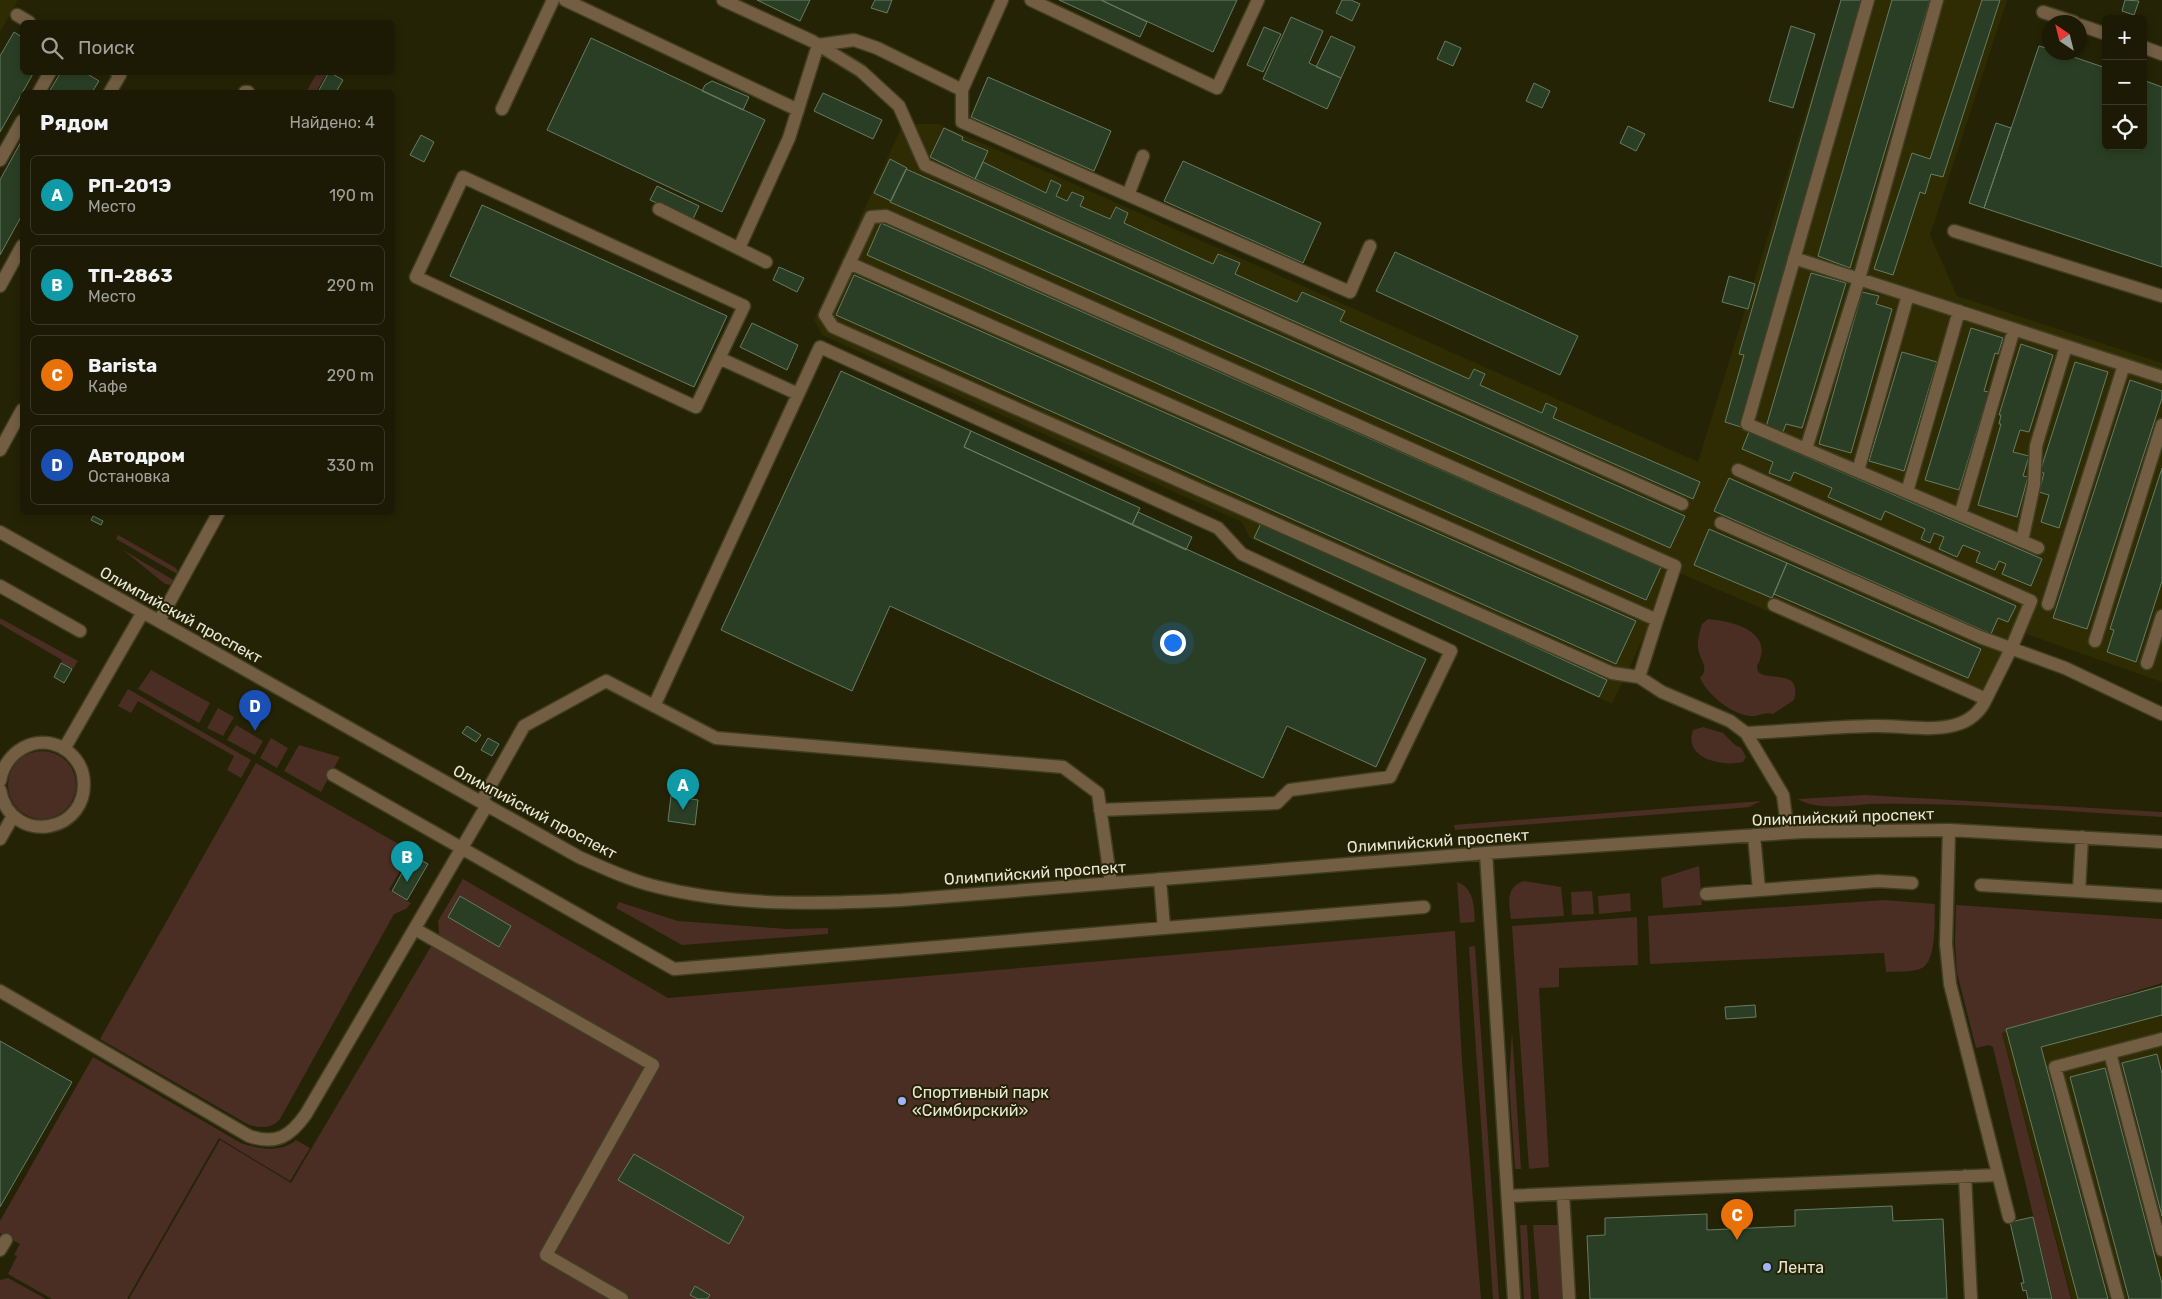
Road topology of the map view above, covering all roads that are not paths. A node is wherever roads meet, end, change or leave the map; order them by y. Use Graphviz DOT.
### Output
graph roads {
  1 [pos="553,0"];
  2 [pos="565,0"];
  3 [pos="723,0"];
  4 [pos="1002,0"];
  5 [pos="1031,0"];
  6 [pos="1258,0"];
  7 [pos="1868,0"];
  8 [pos="1937,0"];
  9 [pos="2043,12"];
  10 [pos="16,15"];
  11 [pos="2052,15"];
  12 [pos="25,20"];
  13 [pos="2087,27"];
  14 [pos="2102,32"];
  15 [pos="818,45"];
  16 [pos="2147,48"];
  17 [pos="2162,54"];
  18 [pos="48,75"];
  19 [pos="120,75"];
  20 [pos="40,90"];
  21 [pos="111,90"];
  22 [pos="962,90"];
  23 [pos="502,109"];
  24 [pos="798,110"];
  25 [pos="20,125"];
  26 [pos="1143,156"];
  27 [pos="0,160"];
  28 [pos="1128,194"];
  29 [pos="659,209"];
  30 [pos="1954,231"];
  31 [pos="1370,246"];
  32 [pos="739,248"];
  33 [pos="20,250"];
  34 [pos="1794,258"];
  35 [pos="766,262"];
  36 [pos="849,263"];
  37 [pos="1859,279"];
  38 [pos="0,286"];
  39 [pos="1908,295"];
  40 [pos="2162,296"];
  41 [pos="1959,311"];
  42 [pos="2014,330"];
  43 [pos="2066,346"];
  44 [pos="719,358"];
  45 [pos="2124,365"];
  46 [pos="2162,378"];
  47 [pos="798,394"];
  48 [pos="20,414"];
  49 [pos="2162,425"];
  50 [pos="1806,449"];
  51 [pos="0,450"];
  52 [pos="1738,470"];
  53 [pos="1858,471"];
  54 [pos="1908,492"];
  55 [pos="1682,504"];
  56 [pos="217,515"];
  57 [pos="1960,515"];
  58 [pos="1721,523"];
  59 [pos="0,532"];
  60 [pos="2022,541"];
  61 [pos="2038,548"];
  62 [pos="0,586"];
  63 [pos="2048,604"];
  64 [pos="1774,605"];
  65 [pos="143,612"];
  66 [pos="2162,616"];
  67 [pos="1657,620"];
  68 [pos="159,621"];
  69 [pos="80,631"];
  70 [pos="2095,641"];
  71 [pos="2011,649"];
  72 [pos="2147,663"];
  73 [pos="1639,677"];
  74 [pos="1986,699"];
  75 [pos="654,706"];
  76 [pos="2162,714"];
  77 [pos="1746,733"];
  78 [pos="64,749"];
  79 [pos="3,763"];
  80 [pos="333,776"];
  81 [pos="0,781"];
  82 [pos="0,790"];
  83 [pos="484,804"];
  84 [pos="1100,810"];
  85 [pos="14,816"];
  86 [pos="1949,830"];
  87 [pos="1788,833"];
  88 [pos="1754,835"];
  89 [pos="2082,837"];
  90 [pos="0,840"];
  91 [pos="2162,842"];
  92 [pos="462,848"];
  93 [pos="1486,853"];
  94 [pos="1160,879"];
  95 [pos="1111,883"];
  96 [pos="1912,883"];
  97 [pos="1981,885"];
  98 [pos="1759,890"];
  99 [pos="2079,891"];
  100 [pos="1706,894"];
  101 [pos="2162,896"];
  102 [pos="1424,907"];
  103 [pos="415,928"];
  104 [pos="1164,928"];
  105 [pos="0,991"];
  106 [pos="2162,1041"];
  107 [pos="2110,1053"];
  108 [pos="1998,1175"];
  109 [pos="1965,1176"];
  110 [pos="1563,1194"];
  111 [pos="1508,1196"];
  112 [pos="2009,1217"];
  113 [pos="2162,1250"];
  114 [pos="622,1299"];
  115 [pos="1514,1299"];
  116 [pos="1569,1299"];
  117 [pos="1971,1299"];
  118 [pos="2118,1299"];
  1 -- 23 [label="street"];
  2 -- 24 [label="street"];
  3 -- 15 [label="street"];
  4 -- 22 [label="street"];
  5 -- 6 [label="street"];
  7 -- 34 [label="street"];
  8 -- 37 [label="street"];
  9 -- 11 [label="street"];
  10 -- 12 [label="street"];
  13 -- 14 [label="street"];
  15 -- 22 [label="street"];
  15 -- 24 [label="street"];
  15 -- 55 [label="street"];
  16 -- 17 [label="street"];
  18 -- 20 [label="street"];
  19 -- 21 [label="street"];
  22 -- 28 [label="street"];
  24 -- 32 [label="street"];
  25 -- 27 [label="street"];
  26 -- 28 [label="street"];
  28 -- 31 [label="street"];
  29 -- 32 [label="street"];
  30 -- 40 [label="street"];
  32 -- 35 [label="street"];
  33 -- 38 [label="street"];
  34 -- 37 [label="street"];
  34 -- 50 [label="street"];
  36 -- 67 [label="street"];
  36 -- 67 [label="street"];
  36 -- 73 [label="street"];
  37 -- 39 [label="street"];
  37 -- 50 [label="street"];
  39 -- 41 [label="street"];
  39 -- 53 [label="street"];
  41 -- 42 [label="street"];
  41 -- 54 [label="street"];
  42 -- 43 [label="street"];
  42 -- 57 [label="street"];
  43 -- 45 [label="street"];
  43 -- 60 [label="street"];
  44 -- 44 [label="street"];
  44 -- 47 [label="street"];
  45 -- 46 [label="street"];
  45 -- 63 [label="street"];
  47 -- 75 [label="street"];
  47 -- 84 [label="street"];
  48 -- 51 [label="street"];
  49 -- 70 [label="street"];
  50 -- 53 [label="street"];
  52 -- 71 [label="street"];
  53 -- 54 [label="street"];
  54 -- 57 [label="street"];
  56 -- 68 [label="street"];
  57 -- 60 [label="street"];
  58 -- 71 [label="street"];
  59 -- 65 [label="street, Олимпийский проспект"];
  60 -- 61 [label="street"];
  62 -- 69 [label="street"];
  64 -- 74 [label="street"];
  65 -- 68 [label="street, Олимпийский проспект"];
  65 -- 78 [label="street"];
  66 -- 72 [label="street"];
  67 -- 73 [label="street"];
  68 -- 83 [label="street, Олимпийский проспект"];
  71 -- 74 [label="street"];
  71 -- 76 [label="street"];
  73 -- 77 [label="street"];
  74 -- 77 [label="street"];
  75 -- 83 [label="street"];
  75 -- 84 [label="street"];
  77 -- 87 [label="street"];
  78 -- 79 [label="street"];
  78 -- 85 [label="street"];
  79 -- 81 [label="street"];
  80 -- 92 [label="street"];
  82 -- 85 [label="street"];
  83 -- 92 [label="street"];
  83 -- 95 [label="street, Олимпийский проспект"];
  84 -- 95 [label="street"];
  85 -- 90 [label="street"];
  86 -- 87 [label="street, Олимпийский проспект"];
  86 -- 89 [label="street, Олимпийский проспект"];
  86 -- 108 [label="street"];
  87 -- 88 [label="street, Олимпийский проспект"];
  88 -- 93 [label="street, Олимпийский проспект"];
  88 -- 98 [label="street"];
  89 -- 91 [label="street, Олимпийский проспект"];
  89 -- 99 [label="street"];
  92 -- 103 [label="street"];
  92 -- 104 [label="street"];
  93 -- 94 [label="street, Олимпийский проспект"];
  93 -- 111 [label="street"];
  94 -- 95 [label="street, Олимпийский проспект"];
  94 -- 104 [label="street"];
  96 -- 98 [label="street"];
  97 -- 99 [label="street"];
  98 -- 100 [label="street"];
  99 -- 101 [label="street"];
  102 -- 104 [label="street"];
  103 -- 105 [label="street"];
  103 -- 114 [label="street"];
  106 -- 107 [label="street"];
  107 -- 113 [label="street"];
  107 -- 118 [label="street"];
  108 -- 109 [label="street"];
  108 -- 112 [label="street"];
  109 -- 110 [label="street"];
  109 -- 117 [label="street"];
  110 -- 111 [label="street"];
  110 -- 116 [label="street"];
  111 -- 115 [label="street"];
}
